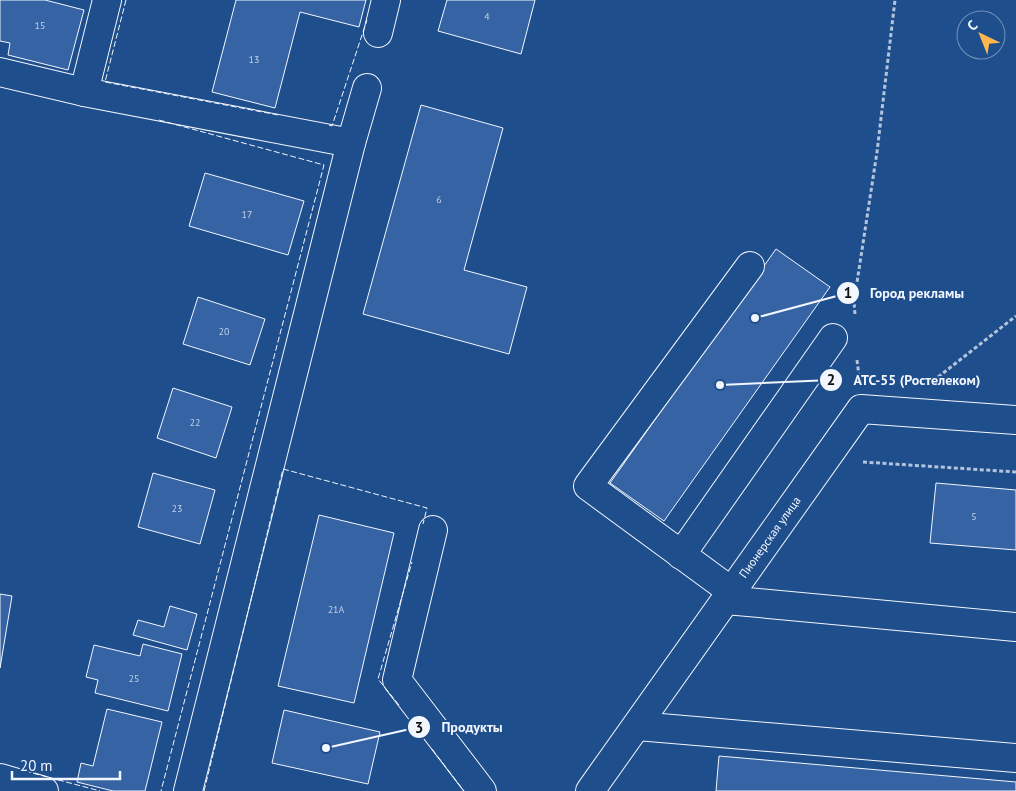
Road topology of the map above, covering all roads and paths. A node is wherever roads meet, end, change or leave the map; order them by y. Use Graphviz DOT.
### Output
graph roads {
  1 [pos="107,0"];
  2 [pos="386,0"];
  3 [pos="895,0"];
  4 [pos="378,33"];
  5 [pos="0,72"];
  6 [pos="367,88"];
  7 [pos="84,92"];
  8 [pos="351,143"];
  9 [pos="750,266"];
  10 [pos="1016,316"];
  11 [pos="855,319"];
  12 [pos="832,338"];
  13 [pos="857,354"];
  14 [pos="932,381"];
  15 [pos="862,409"];
  16 [pos="1016,420"];
  17 [pos="860,462"];
  18 [pos="1016,472"];
  19 [pos="433,530"];
  20 [pos="681,555"];
  21 [pos="728,595"];
  22 [pos="1016,626"];
  23 [pos="637,726"];
  24 [pos="1016,758"];
  25 [pos="0,778"];
  26 [pos="44,791"];
  27 [pos="188,791"];
  28 [pos="482,791"];
  29 [pos="590,791"];
  1 -- 7 [label="street"];
  2 -- 4 [label="street"];
  3 -- 11 [label="path"];
  5 -- 7 [label="street"];
  6 -- 8 [label="street"];
  7 -- 8 [label="street"];
  8 -- 27 [label="street"];
  9 -- 20 [label="street"];
  10 -- 14 [label="path"];
  12 -- 20 [label="street"];
  13 -- 15 [label="path"];
  15 -- 16 [label="street"];
  15 -- 21 [label="street, Пионерская улица"];
  17 -- 18 [label="path"];
  19 -- 28 [label="street"];
  20 -- 21 [label="street"];
  21 -- 22 [label="street"];
  21 -- 23 [label="street, Пионерская улица"];
  23 -- 24 [label="street"];
  23 -- 29 [label="street, Пионерская улица"];
  25 -- 26 [label="street"];
}
